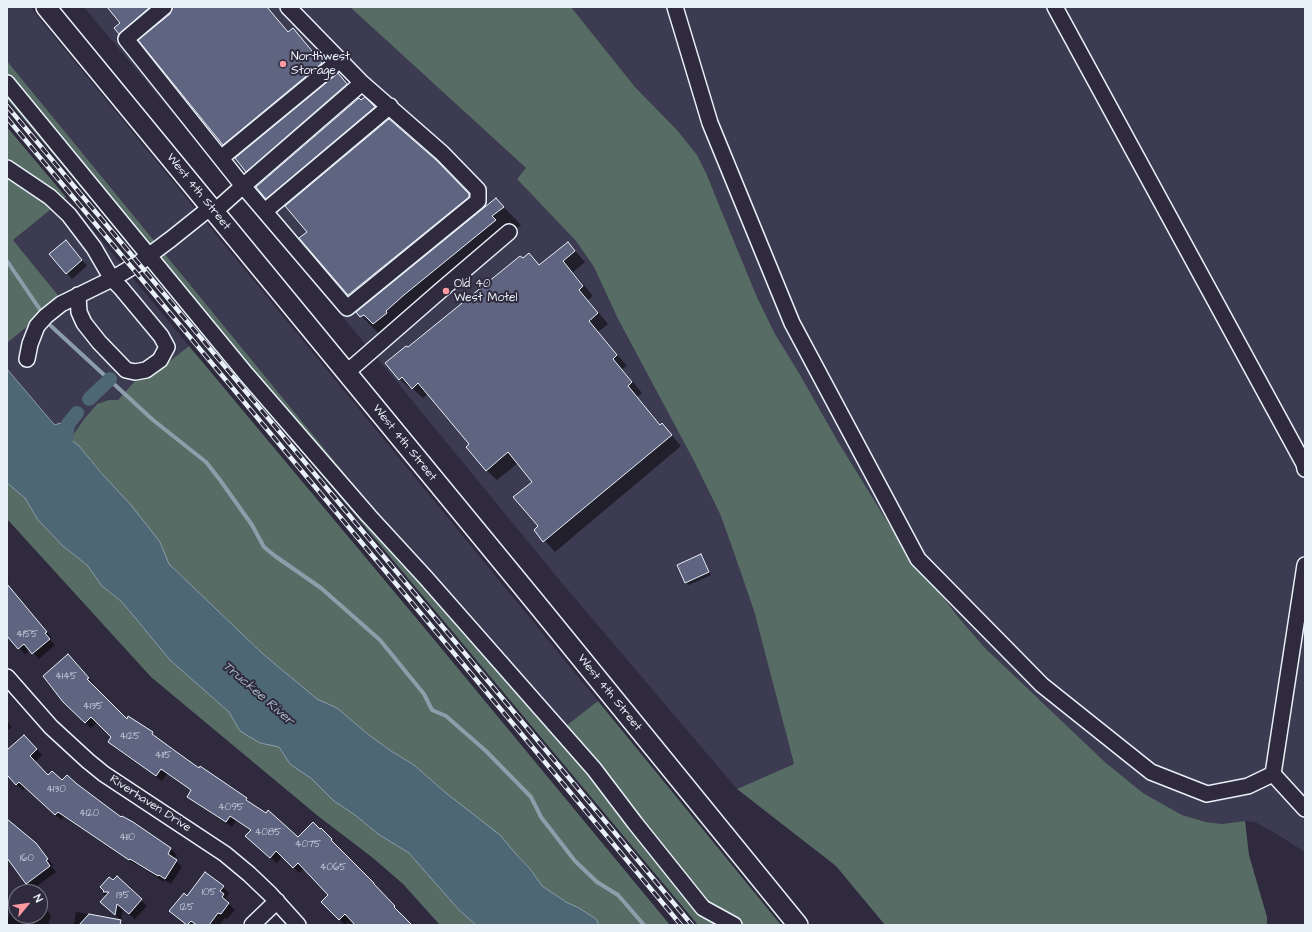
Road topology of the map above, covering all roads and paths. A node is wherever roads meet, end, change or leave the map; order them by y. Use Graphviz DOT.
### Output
graph roads {
  1 [pos="164,7"];
  2 [pos="288,7"];
  3 [pos="675,7"];
  4 [pos="1054,7"];
  5 [pos="51,9"];
  6 [pos="340,60"];
  7 [pos="7,83"];
  8 [pos="362,83"];
  9 [pos="390,106"];
  10 [pos="221,158"];
  11 [pos="7,168"];
  12 [pos="243,186"];
  13 [pos="212,210"];
  14 [pos="264,211"];
  15 [pos="509,232"];
  16 [pos="148,256"];
  17 [pos="112,279"];
  18 [pos="78,295"];
  19 [pos="27,359"];
  20 [pos="346,373"];
  21 [pos="1305,469"];
  22 [pos="1305,565"];
  23 [pos="7,677"];
  24 [pos="1273,774"];
  25 [pos="1305,809"];
  26 [pos="761,878"];
  27 [pos="277,901"];
  28 [pos="252,925"];
  29 [pos="298,925"];
  30 [pos="734,925"];
  31 [pos="798,925"];
  32 [pos="804,925"];
  1 -- 10 [label="street"];
  2 -- 6 [label="street"];
  3 -- 24 [label="street"];
  4 -- 21 [label="street"];
  5 -- 13 [label="main road, West 4th Street"];
  6 -- 8 [label="street"];
  6 -- 10 [label="street"];
  7 -- 16 [label="street"];
  8 -- 9 [label="street"];
  8 -- 12 [label="street"];
  9 -- 14 [label="street"];
  9 -- 14 [label="street"];
  10 -- 12 [label="street"];
  11 -- 17 [label="street"];
  12 -- 13 [label="street"];
  12 -- 14 [label="street"];
  13 -- 16 [label="street"];
  13 -- 20 [label="main road, West 4th Street"];
  15 -- 20 [label="street"];
  16 -- 17 [label="street"];
  16 -- 30 [label="street"];
  17 -- 18 [label="street"];
  17 -- 18 [label="street"];
  18 -- 19 [label="street"];
  20 -- 26 [label="main road, West 4th Street"];
  22 -- 24 [label="street"];
  23 -- 27 [label="street, Riverhaven Drive"];
  24 -- 25 [label="street"];
  26 -- 31 [label="main road, West 4th Street"];
  26 -- 32 [label="main road, West 4th Street"];
  27 -- 28 [label="street"];
  27 -- 29 [label="street, Riverhaven Drive"];
}
